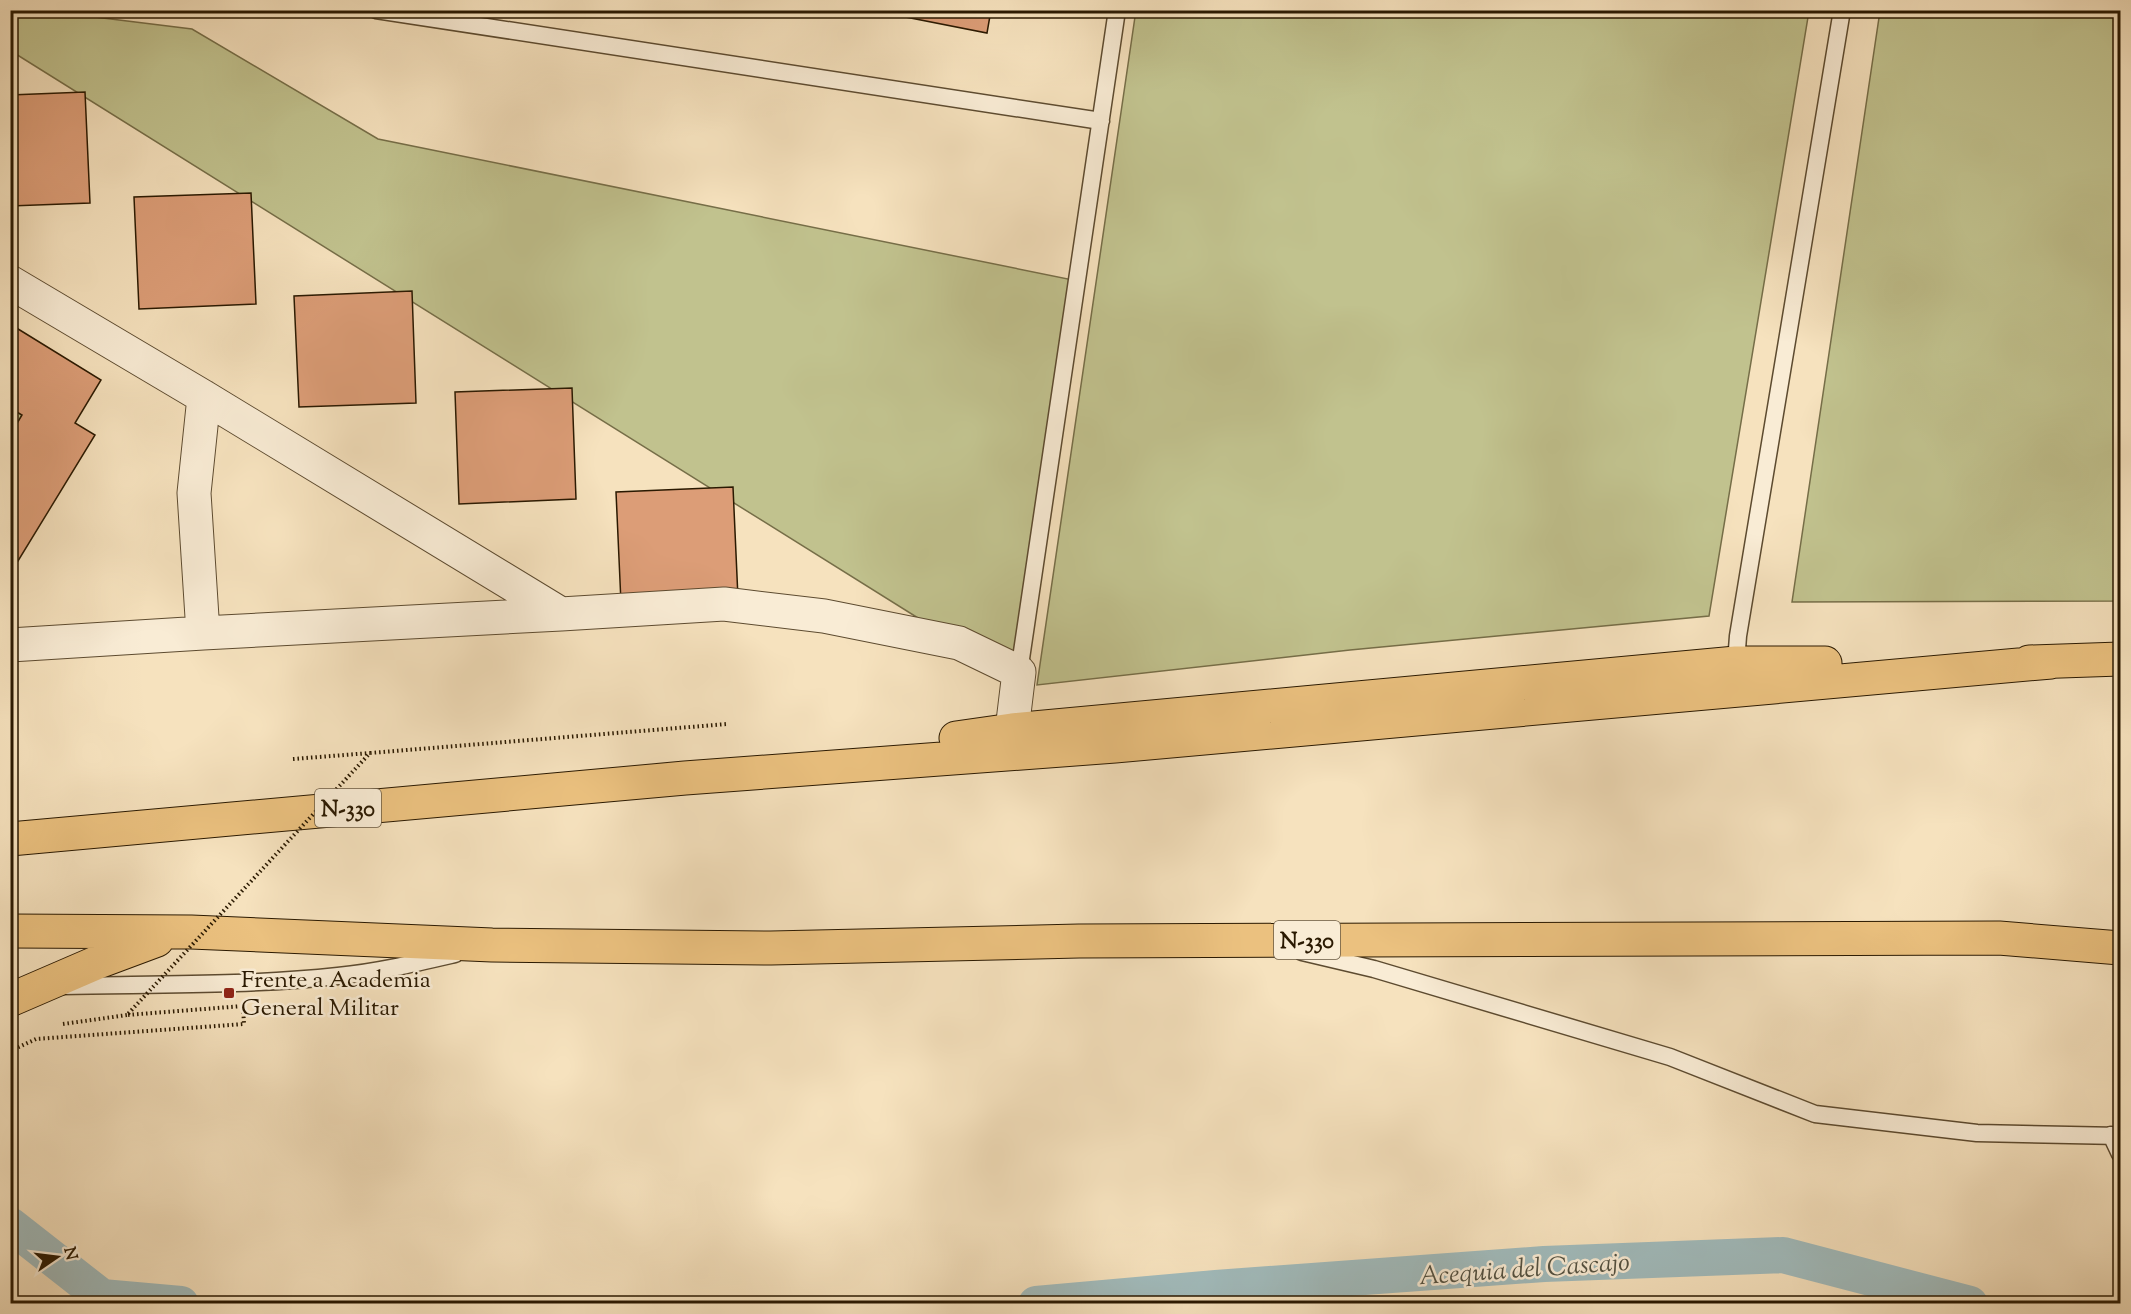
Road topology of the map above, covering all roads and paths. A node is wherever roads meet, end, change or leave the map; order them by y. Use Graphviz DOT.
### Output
graph roads {
  1 [pos="376,10"];
  2 [pos="1117,10"];
  3 [pos="1842,10"];
  4 [pos="1101,121"];
  5 [pos="10,282"];
  6 [pos="204,397"];
  7 [pos="561,614"];
  8 [pos="203,633"];
  9 [pos="10,645"];
  10 [pos="2121,659"];
  11 [pos="2051,662"];
  12 [pos="1736,663"];
  13 [pos="1019,672"];
  14 [pos="727,724"];
  15 [pos="1012,730"];
  16 [pos="370,753"];
  17 [pos="293,759"];
  18 [pos="685,778"];
  19 [pos="10,838"];
  20 [pos="10,931"];
  21 [pos="191,932"];
  22 [pos="1257,941"];
  23 [pos="492,945"];
  24 [pos="2121,948"];
  25 [pos="24,993"];
  26 [pos="127,1015"];
  27 [pos="63,1024"];
  28 [pos="10,1051"];
  29 [pos="2116,1136"];
  30 [pos="2121,1155"];
  1 -- 4 [label="lane"];
  2 -- 4 [label="lane"];
  3 -- 12 [label="lane"];
  4 -- 13 [label="lane"];
  5 -- 6 [label="street"];
  6 -- 7 [label="street"];
  6 -- 8 [label="street"];
  7 -- 8 [label="street"];
  7 -- 13 [label="street"];
  8 -- 9 [label="street"];
  10 -- 11 [label="highway, N-330"];
  11 -- 12 [label="highway"];
  11 -- 18 [label="highway, N-330"];
  12 -- 15 [label="highway"];
  13 -- 15 [label="street"];
  14 -- 16 [label="path, bridge"];
  15 -- 18 [label="highway"];
  16 -- 17 [label="path"];
  16 -- 26 [label="path, bridge"];
  18 -- 19 [label="highway, N-330"];
  20 -- 21 [label="highway, N-330"];
  21 -- 23 [label="highway, N-330"];
  21 -- 25 [label="highway"];
  22 -- 23 [label="highway, N-330"];
  22 -- 24 [label="highway, N-330"];
  22 -- 29 [label="lane"];
  23 -- 25 [label="lane"];
  26 -- 27 [label="path"];
  26 -- 28 [label="path, bridge"];
  29 -- 30 [label="lane"];
}
